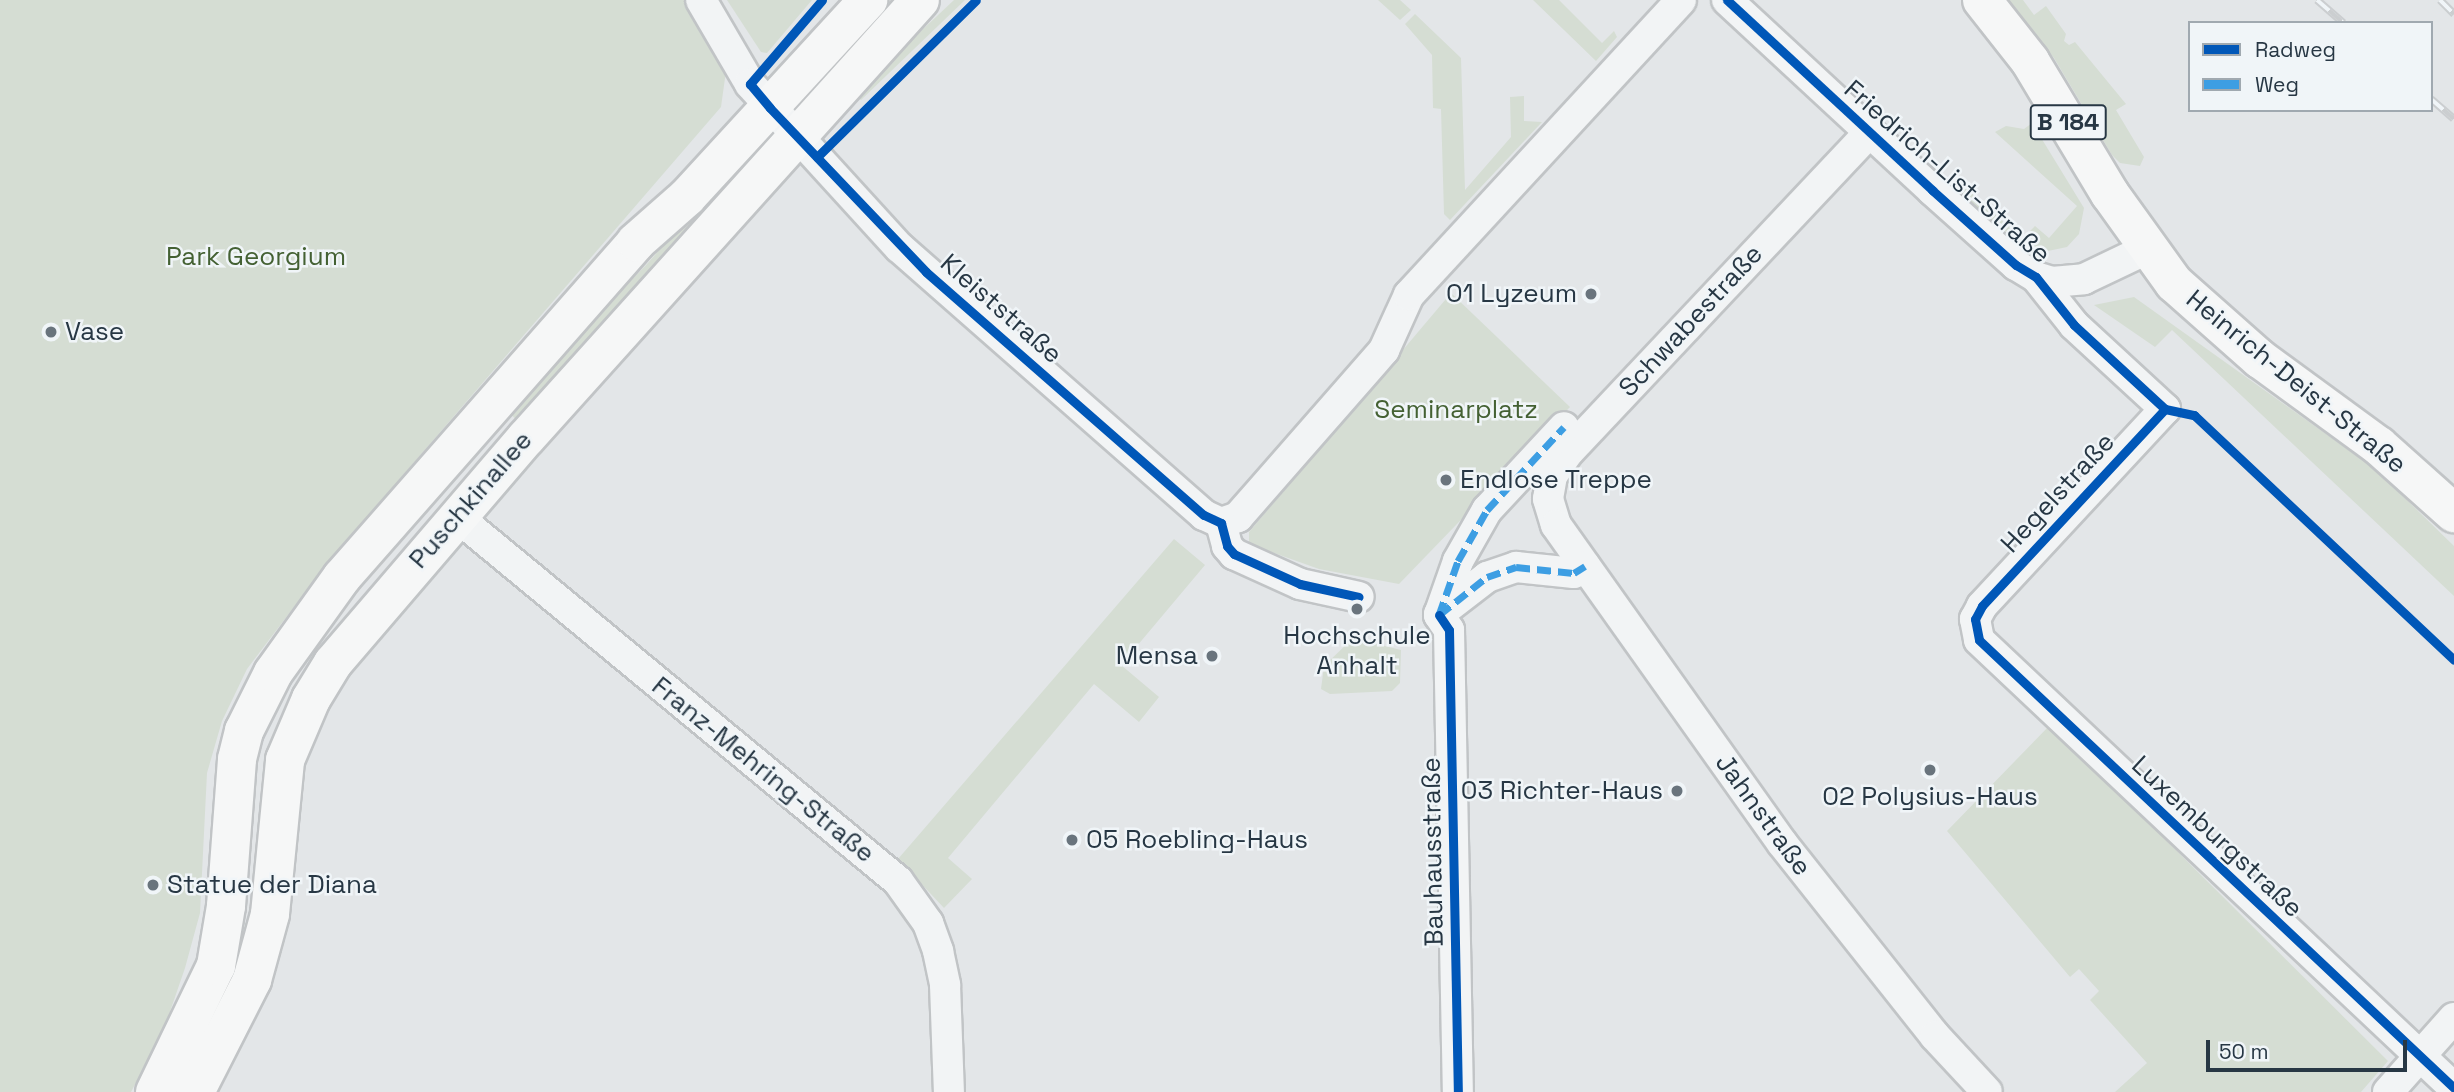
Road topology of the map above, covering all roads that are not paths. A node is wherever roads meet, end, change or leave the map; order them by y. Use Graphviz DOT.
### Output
graph roads {
  1 [pos="701,0"];
  2 [pos="868,0"];
  3 [pos="920,0"];
  4 [pos="1681,0"];
  5 [pos="1727,0"];
  6 [pos="1982,0"];
  7 [pos="771,108"];
  8 [pos="1868,133"];
  9 [pos="796,135"];
  10 [pos="2147,249"];
  11 [pos="2036,276"];
  12 [pos="2165,408"];
  13 [pos="1564,427"];
  14 [pos="2454,513"];
  15 [pos="456,516"];
  16 [pos="1221,523"];
  17 [pos="1556,525"];
  18 [pos="1585,566"];
  19 [pos="1359,597"];
  20 [pos="1982,606"];
  21 [pos="1439,615"];
  22 [pos="2454,1018"];
  23 [pos="2420,1057"];
  24 [pos="2454,1088"];
  25 [pos="155,1092"];
  26 [pos="195,1092"];
  27 [pos="949,1092"];
  28 [pos="1458,1092"];
  29 [pos="1987,1092"];
  30 [pos="2388,1092"];
  1 -- 7 [label="street, Kleiststraße"];
  2 -- 7 [label="main road, Puschkinallee"];
  3 -- 9 [label="main road, Puschkinallee"];
  4 -- 16 [label="street"];
  5 -- 8 [label="street, Friedrich-List-Straße"];
  6 -- 10 [label="main road, Heinrich-Deist-Straße / B 184"];
  7 -- 9 [label="street, Kleiststraße"];
  7 -- 25 [label="main road, Puschkinallee"];
  8 -- 11 [label="street, Friedrich-List-Straße"];
  8 -- 17 [label="street, Schwabestraße"];
  9 -- 15 [label="main road, Puschkinallee"];
  9 -- 16 [label="street, Kleiststraße"];
  10 -- 11 [label="street"];
  10 -- 14 [label="main road, Heinrich-Deist-Straße / B 184"];
  11 -- 12 [label="street, Friedrich-List-Straße"];
  12 -- 20 [label="street, Hegelstraße"];
  13 -- 21 [label="street"];
  15 -- 26 [label="main road, Puschkinallee"];
  15 -- 27 [label="street, Franz-Mehring-Straße"];
  16 -- 19 [label="street"];
  17 -- 18 [label="street, Jahnstraße"];
  18 -- 21 [label="street"];
  18 -- 29 [label="street, Jahnstraße"];
  20 -- 23 [label="street, Luxemburgstraße"];
  21 -- 28 [label="street, Bauhausstraße"];
  22 -- 23 [label="street"];
  23 -- 24 [label="street, Luxemburgstraße"];
  23 -- 30 [label="street"];
}
